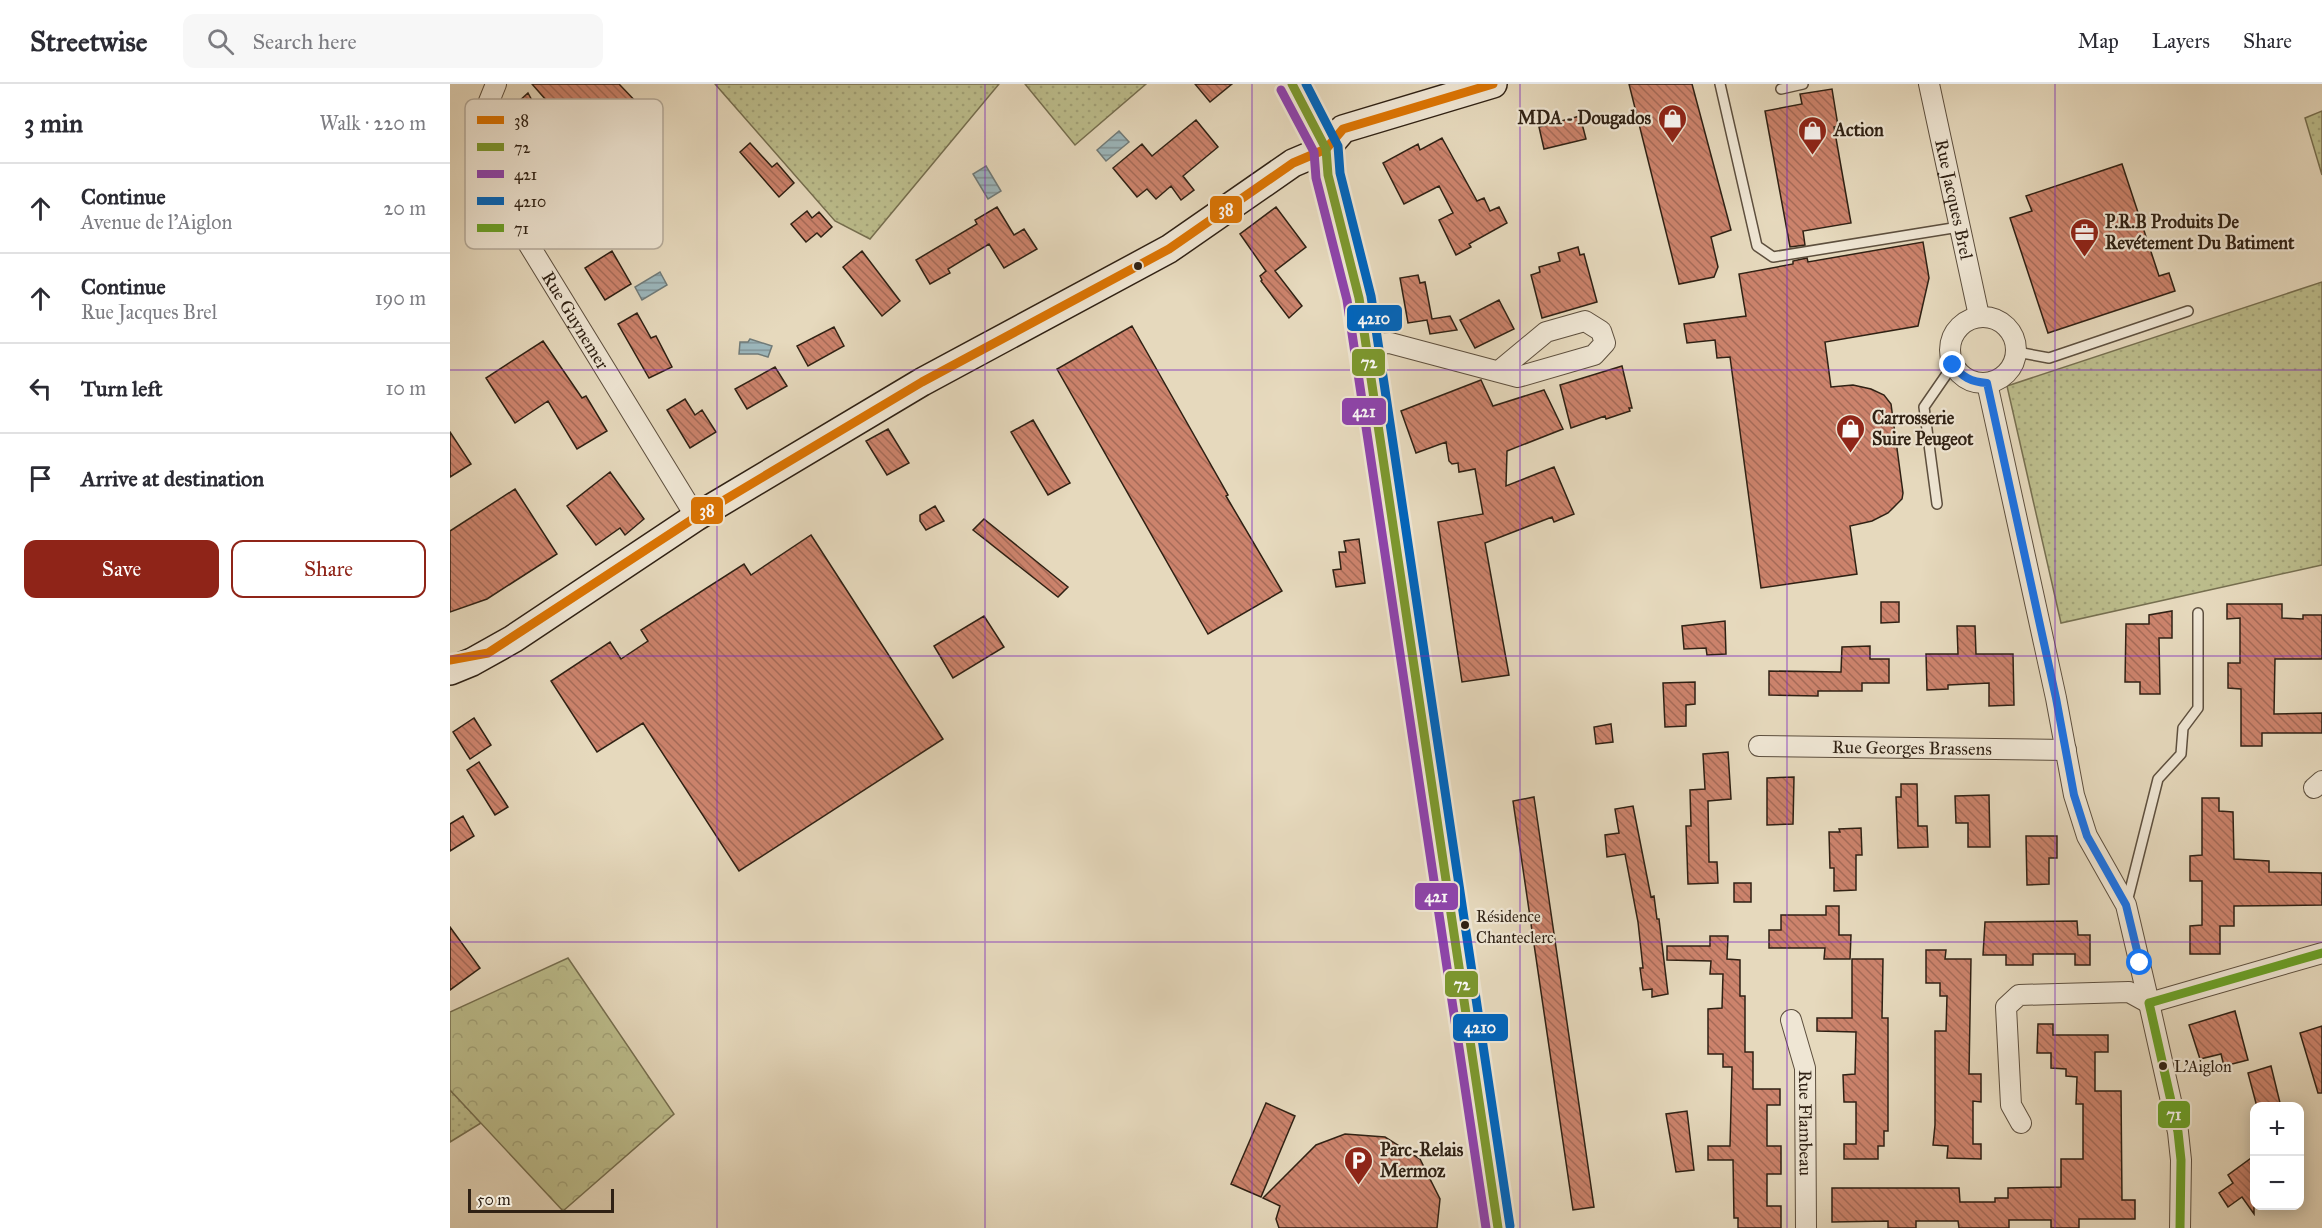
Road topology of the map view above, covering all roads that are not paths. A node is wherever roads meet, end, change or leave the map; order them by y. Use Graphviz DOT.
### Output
graph roads {
  1 [pos="496,84"];
  2 [pos="1292,84"];
  3 [pos="1493,84"];
  4 [pos="1720,84"];
  5 [pos="1803,84"];
  6 [pos="1929,84"];
  7 [pos="1781,89"];
  8 [pos="491,99"];
  9 [pos="1326,149"];
  10 [pos="1959,228"];
  11 [pos="531,249"];
  12 [pos="2188,311"];
  13 [pos="1979,316"];
  14 [pos="1365,344"];
  15 [pos="2017,352"];
  16 [pos="1953,365"];
  17 [pos="1499,371"];
  18 [pos="1987,383"];
  19 [pos="1937,504"];
  20 [pos="696,517"];
  21 [pos="2198,613"];
  22 [pos="488,653"];
  23 [pos="450,660"];
  24 [pos="450,671"];
  25 [pos="1759,746"];
  26 [pos="2066,750"];
  27 [pos="2126,905"];
  28 [pos="2322,953"];
  29 [pos="2149,1003"];
  30 [pos="1791,1020"];
  31 [pos="2021,1123"];
  32 [pos="1497,1228"];
  33 [pos="1806,1228"];
  34 [pos="2180,1228"];
  1 -- 8 [label="street, Rue Guynemer"];
  2 -- 9 [label="main road"];
  3 -- 9 [label="main road"];
  4 -- 10 [label="lane"];
  5 -- 7 [label="lane"];
  6 -- 10 [label="street, Rue Jacques Brel"];
  9 -- 14 [label="main road"];
  9 -- 20 [label="main road"];
  10 -- 13 [label="street, Rue Jacques Brel"];
  11 -- 20 [label="street, Rue Guynemer"];
  12 -- 15 [label="lane"];
  13 -- 15 [label="street"];
  13 -- 16 [label="street"];
  14 -- 17 [label="street"];
  14 -- 32 [label="main road"];
  15 -- 18 [label="street"];
  16 -- 18 [label="street"];
  16 -- 19 [label="lane"];
  17 -- 17 [label="street"];
  18 -- 26 [label="street"];
  20 -- 22 [label="main road"];
  21 -- 27 [label="lane"];
  22 -- 23 [label="main road"];
  22 -- 24 [label="main road"];
  25 -- 26 [label="street, Rue Georges Brassens"];
  26 -- 27 [label="street"];
  27 -- 29 [label="street"];
  28 -- 29 [label="street"];
  29 -- 31 [label="street"];
  29 -- 34 [label="street"];
  30 -- 33 [label="street, Rue Flambeau"];
}
